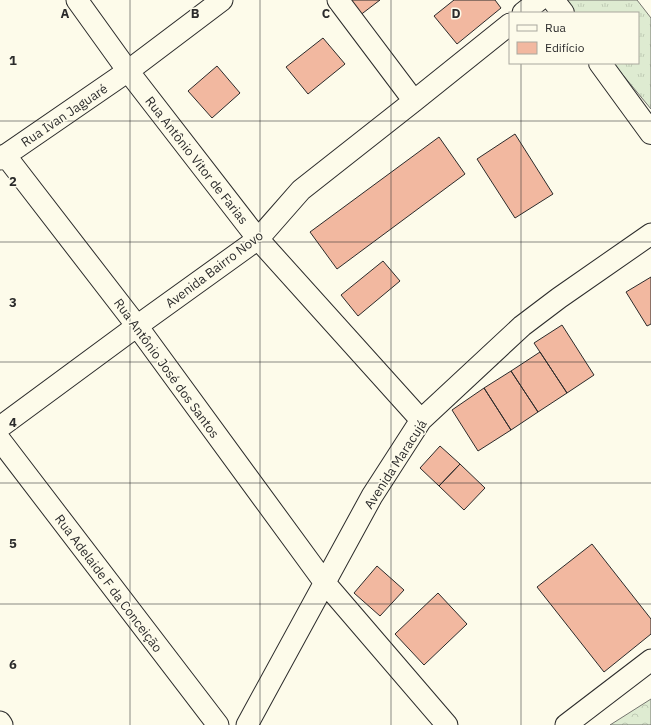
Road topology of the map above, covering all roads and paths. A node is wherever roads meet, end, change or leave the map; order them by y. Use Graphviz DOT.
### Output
graph roads {
  1 [pos="77,0"];
  2 [pos="222,0"];
  3 [pos="338,0"];
  4 [pos="539,0"];
  5 [pos="553,0"];
  6 [pos="524,12"];
  7 [pos="562,12"];
  8 [pos="509,25"];
  9 [pos="601,64"];
  10 [pos="128,71"];
  11 [pos="414,101"];
  12 [pos="651,133"];
  13 [pos="3,157"];
  14 [pos="651,234"];
  15 [pos="258,239"];
  16 [pos="137,326"];
  17 [pos="422,420"];
  18 [pos="0,427"];
  19 [pos="0,440"];
  20 [pos="325,583"];
  21 [pos="651,660"];
  22 [pos="0,722"];
  23 [pos="2,725"];
  24 [pos="218,725"];
  25 [pos="247,725"];
  26 [pos="447,725"];
  27 [pos="566,725"];
  1 -- 10 [label="street, Rua Antônio Vitor de Farias"];
  2 -- 10 [label="street, Rua Ivan Jaguaré"];
  3 -- 11 [label="street"];
  4 -- 6 [label="street"];
  5 -- 7 [label="street"];
  8 -- 11 [label="street, Avenida Bairro Novo"];
  9 -- 12 [label="street"];
  10 -- 13 [label="street, Rua Ivan Jaguaré"];
  10 -- 15 [label="street, Rua Antônio Vitor de Farias"];
  11 -- 15 [label="street, Avenida Bairro Novo"];
  13 -- 16 [label="street, Rua Antônio José dos Santos"];
  14 -- 17 [label="street, Avenida Maracujá"];
  15 -- 16 [label="street, Avenida Bairro Novo"];
  15 -- 17 [label="street, Rua Antônio Vitor de Farias"];
  16 -- 18 [label="street, Avenida Bairro Novo"];
  16 -- 20 [label="street, Rua Antônio José dos Santos"];
  17 -- 20 [label="street, Avenida Maracujá"];
  19 -- 24 [label="street, Rua Adelaide F da Conceição"];
  20 -- 25 [label="street, Avenida Maracujá"];
  20 -- 26 [label="street, Rua Antônio José dos Santos"];
  21 -- 27 [label="street"];
  22 -- 23 [label="street"];
}
